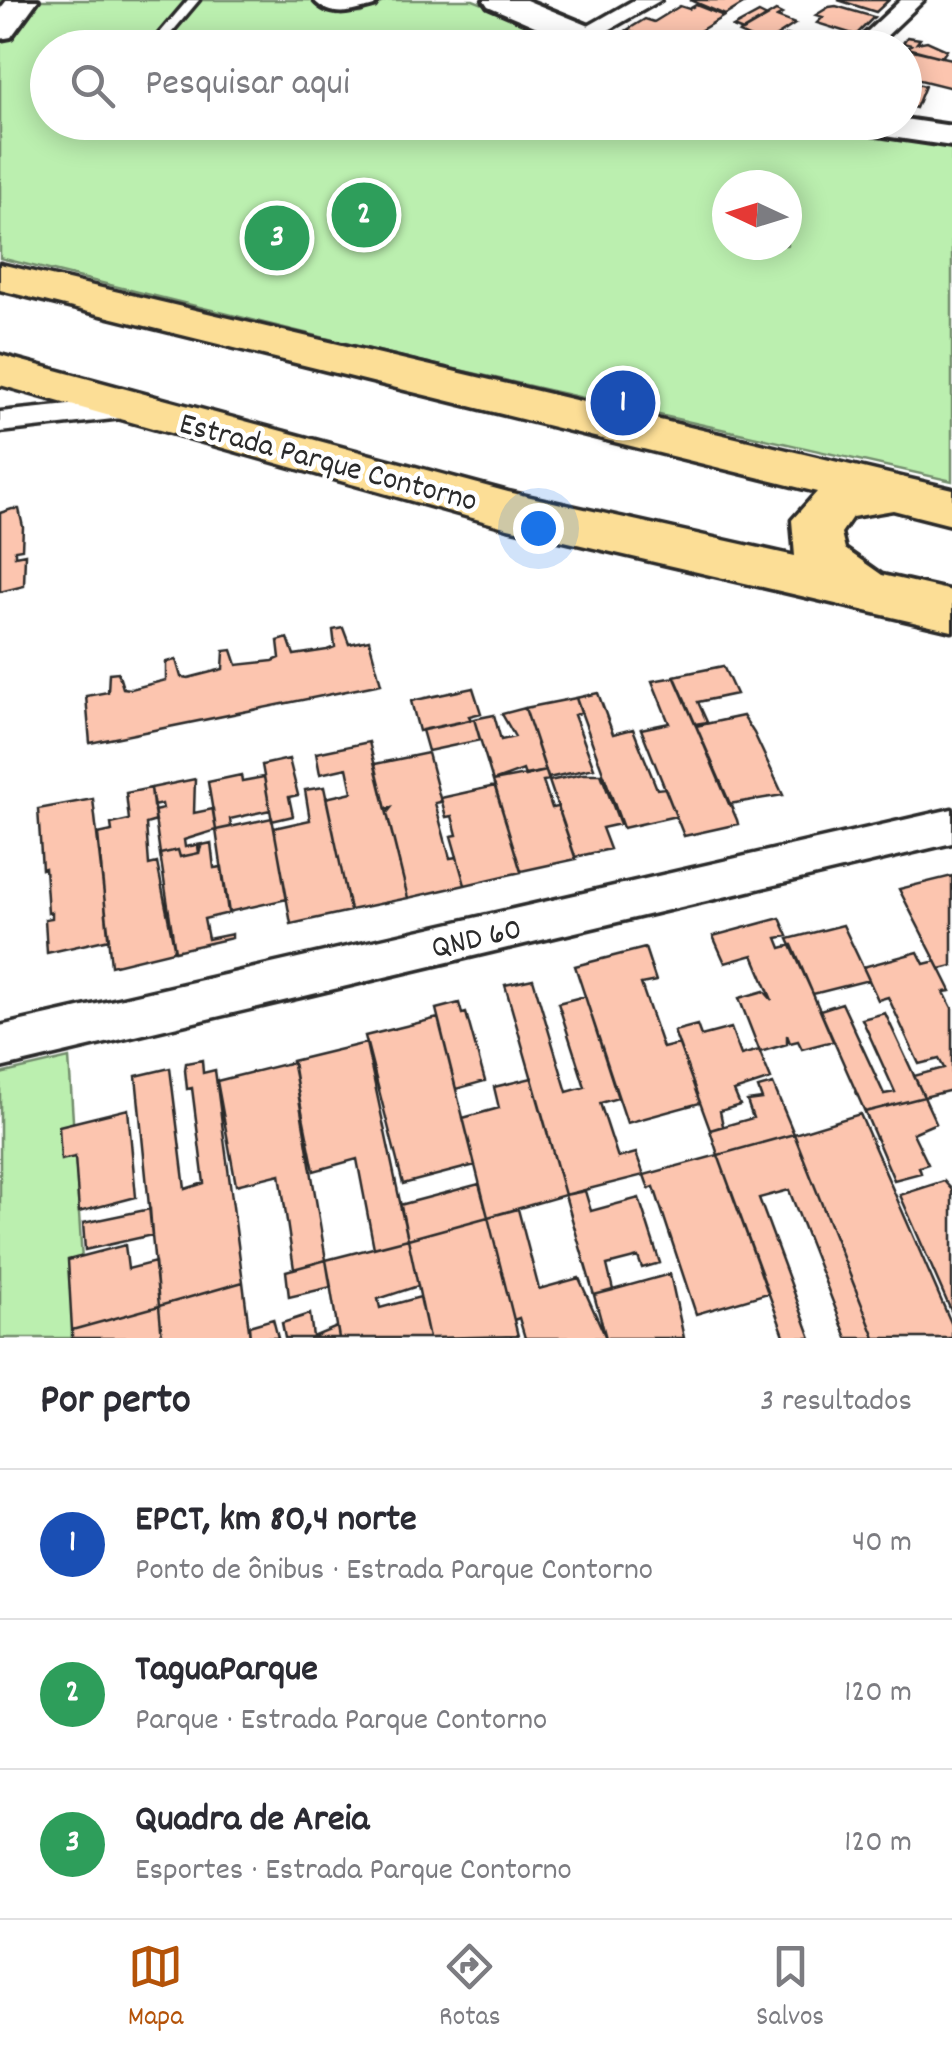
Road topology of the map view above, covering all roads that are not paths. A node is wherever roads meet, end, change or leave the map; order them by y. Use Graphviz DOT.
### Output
graph roads {
  1 [pos="23,0"];
  2 [pos="194,0"];
  3 [pos="330,0"];
  4 [pos="363,0"];
  5 [pos="500,0"];
  6 [pos="650,0"];
  7 [pos="913,0"];
  8 [pos="0,30"];
  9 [pos="168,30"];
  10 [pos="575,30"];
  11 [pos="593,30"];
  12 [pos="880,30"];
  13 [pos="922,132"];
  14 [pos="952,136"];
  15 [pos="0,277"];
  16 [pos="0,370"];
  17 [pos="139,408"];
  18 [pos="0,422"];
  19 [pos="885,495"];
  20 [pos="952,507"];
  21 [pos="872,595"];
  22 [pos="952,611"];
  23 [pos="952,826"];
  24 [pos="0,1047"];
  1 -- 8 [label="street"];
  2 -- 9 [label="lane"];
  3 -- 4 [label="street"];
  5 -- 10 [label="street"];
  6 -- 11 [label="street"];
  7 -- 12 [label="street"];
  13 -- 14 [label="street"];
  15 -- 19 [label="highway"];
  16 -- 17 [label="highway, Estrada Parque Contorno"];
  17 -- 18 [label="street"];
  17 -- 21 [label="highway, Estrada Parque Contorno"];
  19 -- 20 [label="highway"];
  19 -- 21 [label="highway"];
  21 -- 22 [label="highway, Estrada Parque Contorno"];
  23 -- 24 [label="street, QND 60"];
}
